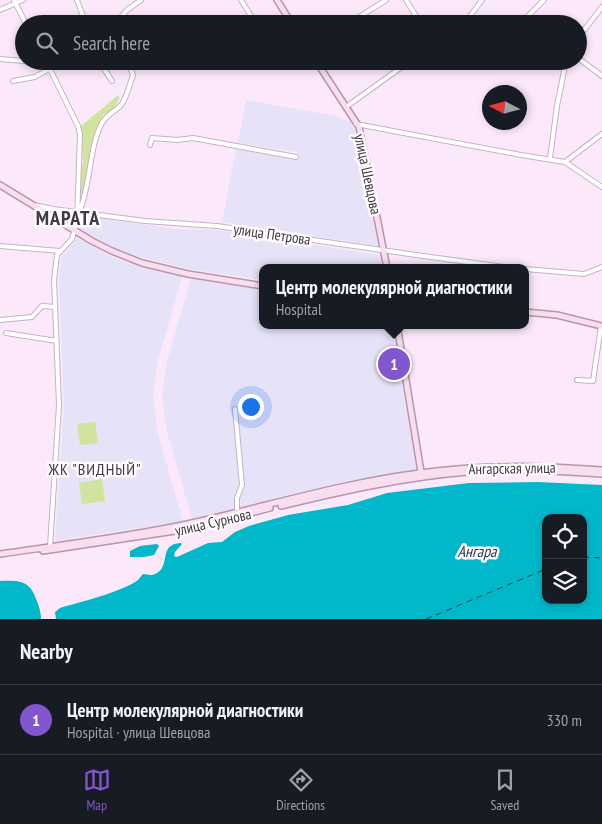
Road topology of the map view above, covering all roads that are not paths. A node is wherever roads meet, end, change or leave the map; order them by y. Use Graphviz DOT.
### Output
graph roads {
  1 [pos="23,0"];
  2 [pos="77,0"];
  3 [pos="141,0"];
  4 [pos="241,0"];
  5 [pos="277,0"];
  6 [pos="386,0"];
  7 [pos="406,0"];
  8 [pos="482,0"];
  9 [pos="544,0"];
  10 [pos="15,2"];
  11 [pos="602,7"];
  12 [pos="0,10"];
  13 [pos="22,15"];
  14 [pos="83,15"];
  15 [pos="124,15"];
  16 [pos="250,15"];
  17 [pos="286,15"];
  18 [pos="362,15"];
  19 [pos="415,15"];
  20 [pos="471,15"];
  21 [pos="529,15"];
  22 [pos="587,26"];
  23 [pos="0,60"];
  24 [pos="15,61"];
  25 [pos="587,65"];
  26 [pos="47,70"];
  27 [pos="50,70"];
  28 [pos="105,70"];
  29 [pos="131,70"];
  30 [pos="322,70"];
  31 [pos="397,70"];
  32 [pos="565,70"];
  33 [pos="602,76"];
  34 [pos="13,80"];
  35 [pos="112,81"];
  36 [pos="346,107"];
  37 [pos="356,124"];
  38 [pos="602,134"];
  39 [pos="150,145"];
  40 [pos="296,157"];
  41 [pos="550,158"];
  42 [pos="564,162"];
  43 [pos="0,185"];
  44 [pos="602,187"];
  45 [pos="32,204"];
  46 [pos="79,212"];
  47 [pos="75,231"];
  48 [pos="0,246"];
  49 [pos="60,251"];
  50 [pos="384,251"];
  51 [pos="386,264"];
  52 [pos="482,264"];
  53 [pos="602,268"];
  54 [pos="529,269"];
  55 [pos="259,285"];
  56 [pos="55,307"];
  57 [pos="529,312"];
  58 [pos="0,320"];
  59 [pos="602,326"];
  60 [pos="397,329"];
  61 [pos="6,333"];
  62 [pos="57,341"];
  63 [pos="577,380"];
  64 [pos="235,409"];
  65 [pos="602,470"];
  66 [pos="602,474"];
  67 [pos="422,475"];
  68 [pos="237,513"];
  69 [pos="50,547"];
  70 [pos="0,555"];
  1 -- 10 [label="street"];
  2 -- 14 [label="street"];
  3 -- 15 [label="street"];
  4 -- 16 [label="street"];
  5 -- 17 [label="main road"];
  6 -- 18 [label="street"];
  7 -- 19 [label="street"];
  8 -- 20 [label="street"];
  9 -- 21 [label="street"];
  10 -- 12 [label="street"];
  10 -- 13 [label="street"];
  11 -- 22 [label="street"];
  23 -- 24 [label="street"];
  25 -- 33 [label="street"];
  26 -- 34 [label="street"];
  27 -- 46 [label="street"];
  28 -- 35 [label="street"];
  29 -- 46 [label="street"];
  30 -- 36 [label="main road, улица Шевцова"];
  31 -- 36 [label="street"];
  32 -- 41 [label="street"];
  36 -- 37 [label="main road, улица Шевцова"];
  37 -- 41 [label="street"];
  37 -- 50 [label="main road, улица Шевцова"];
  38 -- 42 [label="street"];
  39 -- 40 [label="street"];
  41 -- 42 [label="street"];
  42 -- 44 [label="street"];
  43 -- 45 [label="main road"];
  45 -- 46 [label="street, улица Петрова"];
  45 -- 47 [label="main road"];
  46 -- 47 [label="street"];
  46 -- 50 [label="street, улица Петрова"];
  47 -- 49 [label="street"];
  47 -- 55 [label="main road"];
  48 -- 49 [label="street"];
  49 -- 56 [label="street"];
  50 -- 51 [label="main road, улица Шевцова"];
  50 -- 52 [label="street, улица Петрова"];
  53 -- 54 [label="street"];
  56 -- 58 [label="street"];
  56 -- 62 [label="street"];
  57 -- 59 [label="main road"];
  59 -- 63 [label="street"];
  60 -- 67 [label="main road"];
  61 -- 62 [label="street"];
  62 -- 69 [label="street"];
  64 -- 68 [label="street"];
  65 -- 67 [label="main road, Ангарская улица"];
  66 -- 67 [label="main road, Ангарская улица"];
  67 -- 68 [label="main road, улица Сурнова"];
  67 -- 70 [label="main road, улица Сурнова"];
  68 -- 69 [label="main road, улица Сурнова"];
  69 -- 70 [label="main road, улица Сурнова"];
}
